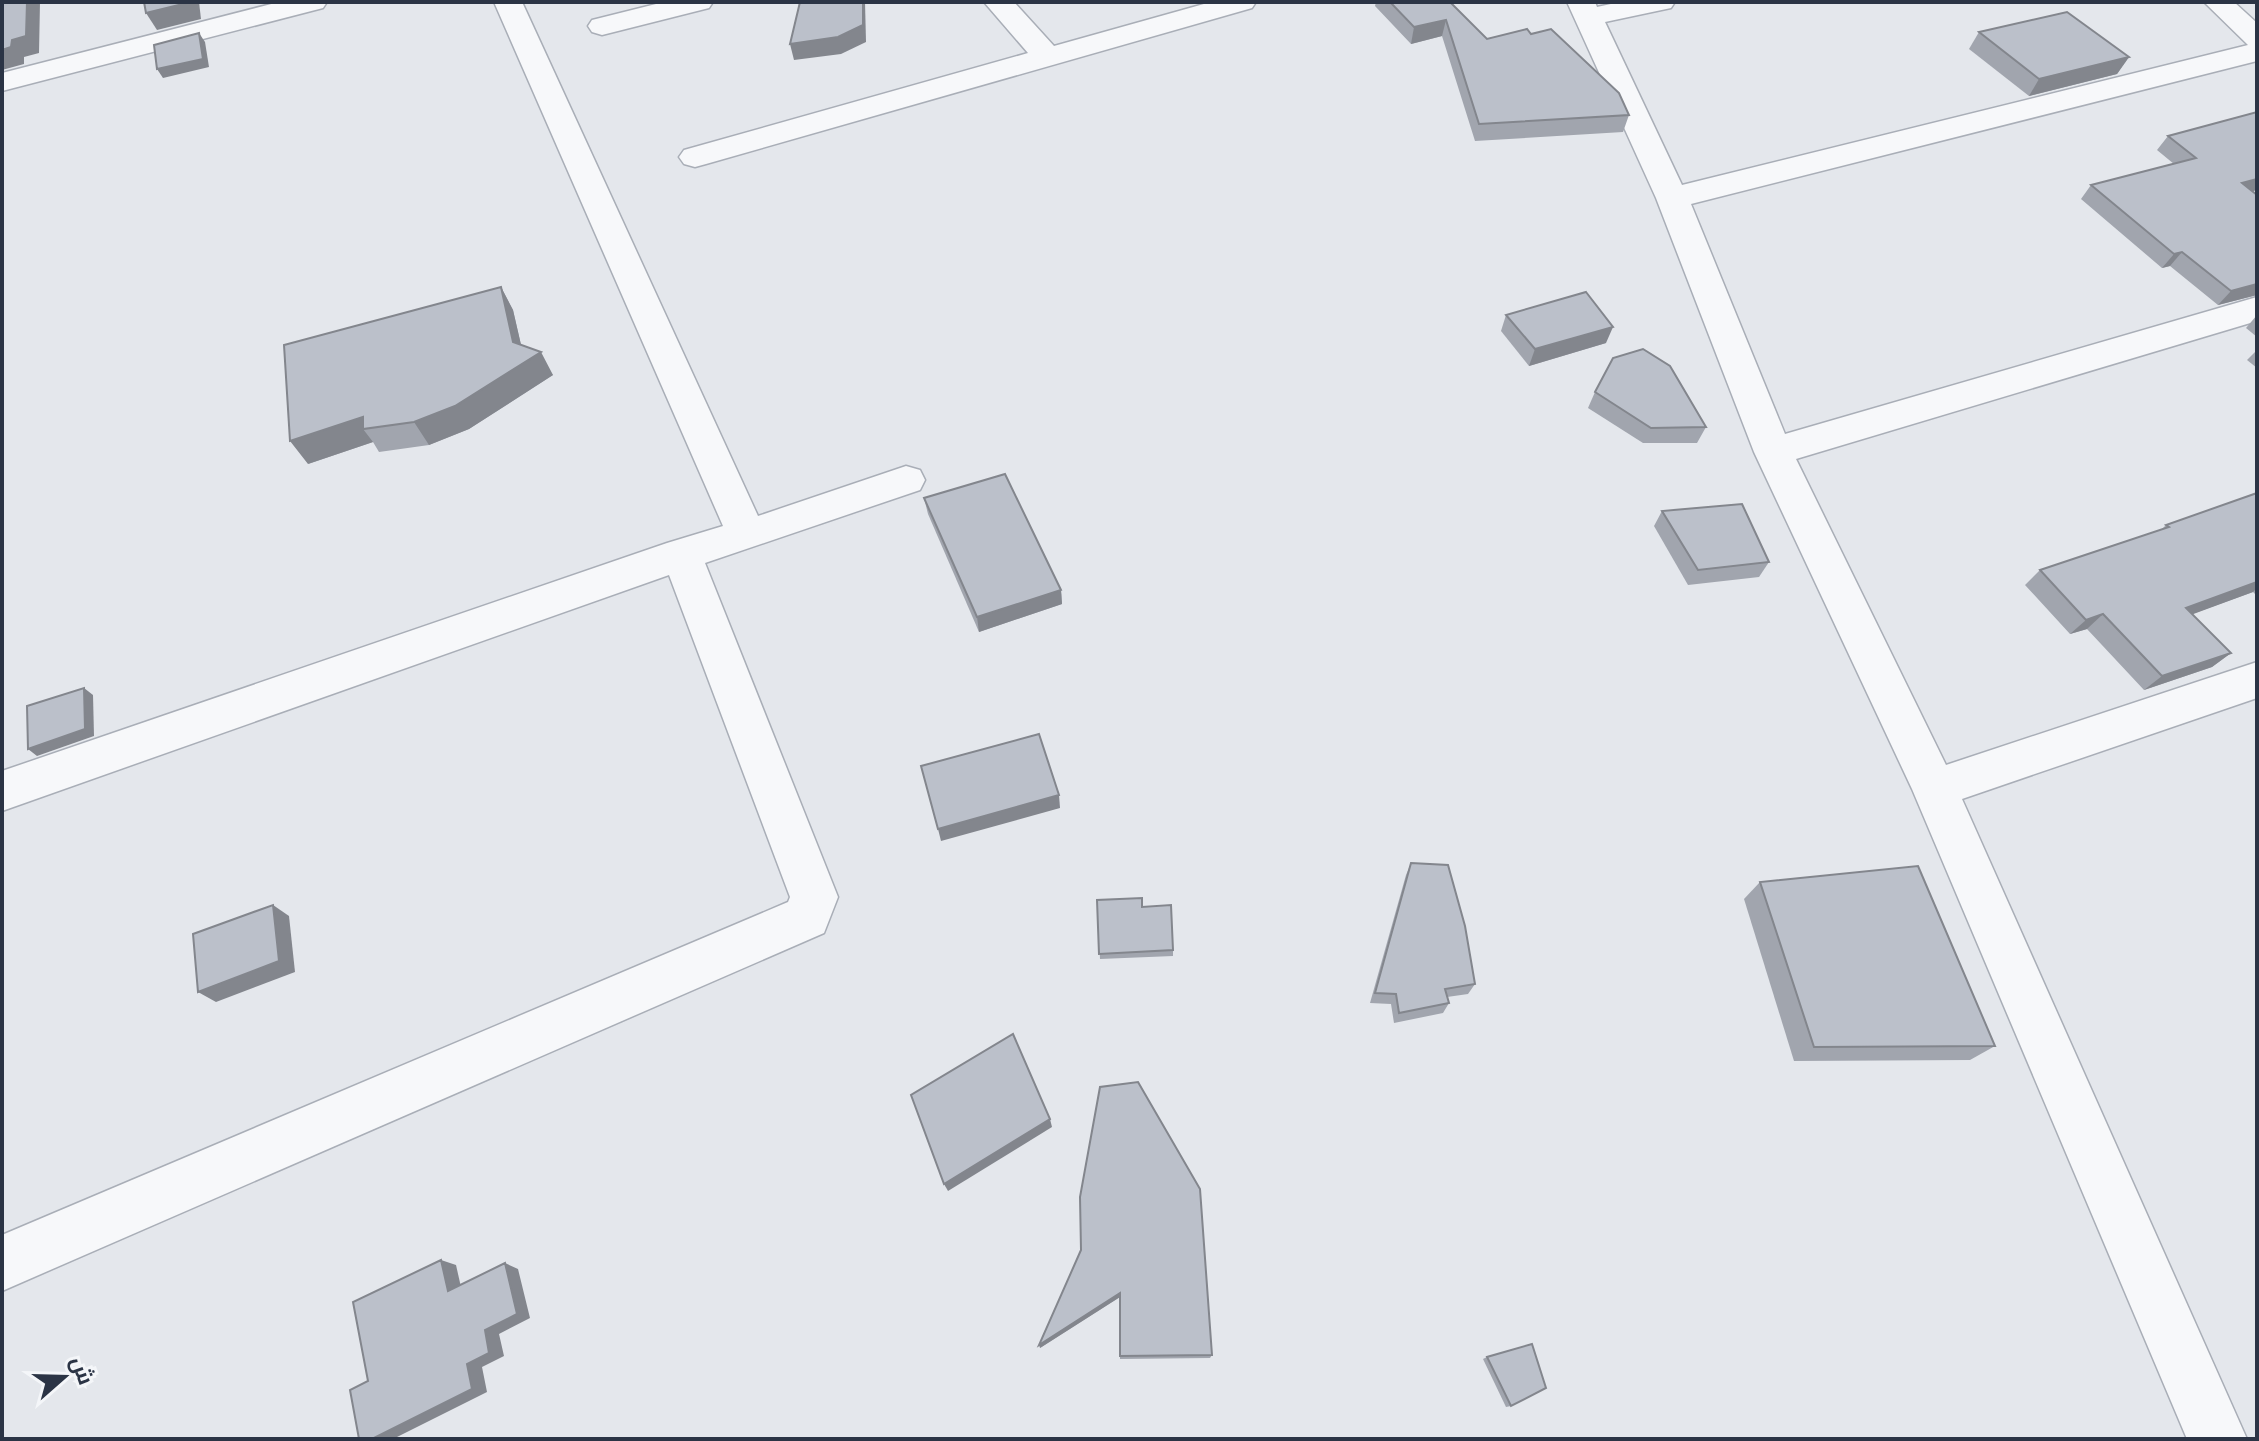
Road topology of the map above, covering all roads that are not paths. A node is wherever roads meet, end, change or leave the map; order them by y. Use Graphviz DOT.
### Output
graph roads {
  1 [pos="313,2"];
  2 [pos="508,2"];
  3 [pos="699,2"];
  4 [pos="998,2"];
  5 [pos="1242,2"];
  6 [pos="1661,2"];
  7 [pos="2218,2"];
  8 [pos="1585,10"];
  9 [pos="602,26"];
  10 [pos="2257,39"];
  11 [pos="2257,52"];
  12 [pos="1046,55"];
  13 [pos="2,82"];
  14 [pos="695,157"];
  15 [pos="1672,198"];
  16 [pos="2257,309"];
  17 [pos="1773,452"];
  18 [pos="906,480"];
  19 [pos="747,535"];
  20 [pos="681,554"];
  21 [pos="2257,680"];
  22 [pos="1935,789"];
  23 [pos="2,791"];
  24 [pos="2,1263"];
  25 [pos="2217,1439"];
  1 -- 13 [label="street"];
  2 -- 19 [label="street"];
  3 -- 9 [label="street"];
  4 -- 12 [label="street"];
  5 -- 12 [label="street"];
  6 -- 8 [label="street"];
  7 -- 10 [label="street"];
  8 -- 15 [label="street"];
  11 -- 15 [label="street"];
  12 -- 14 [label="street"];
  15 -- 17 [label="street"];
  16 -- 17 [label="street"];
  17 -- 22 [label="street"];
  18 -- 19 [label="street"];
  19 -- 20 [label="street"];
  20 -- 23 [label="street"];
  20 -- 24 [label="street"];
  21 -- 22 [label="street"];
  22 -- 25 [label="street"];
}
